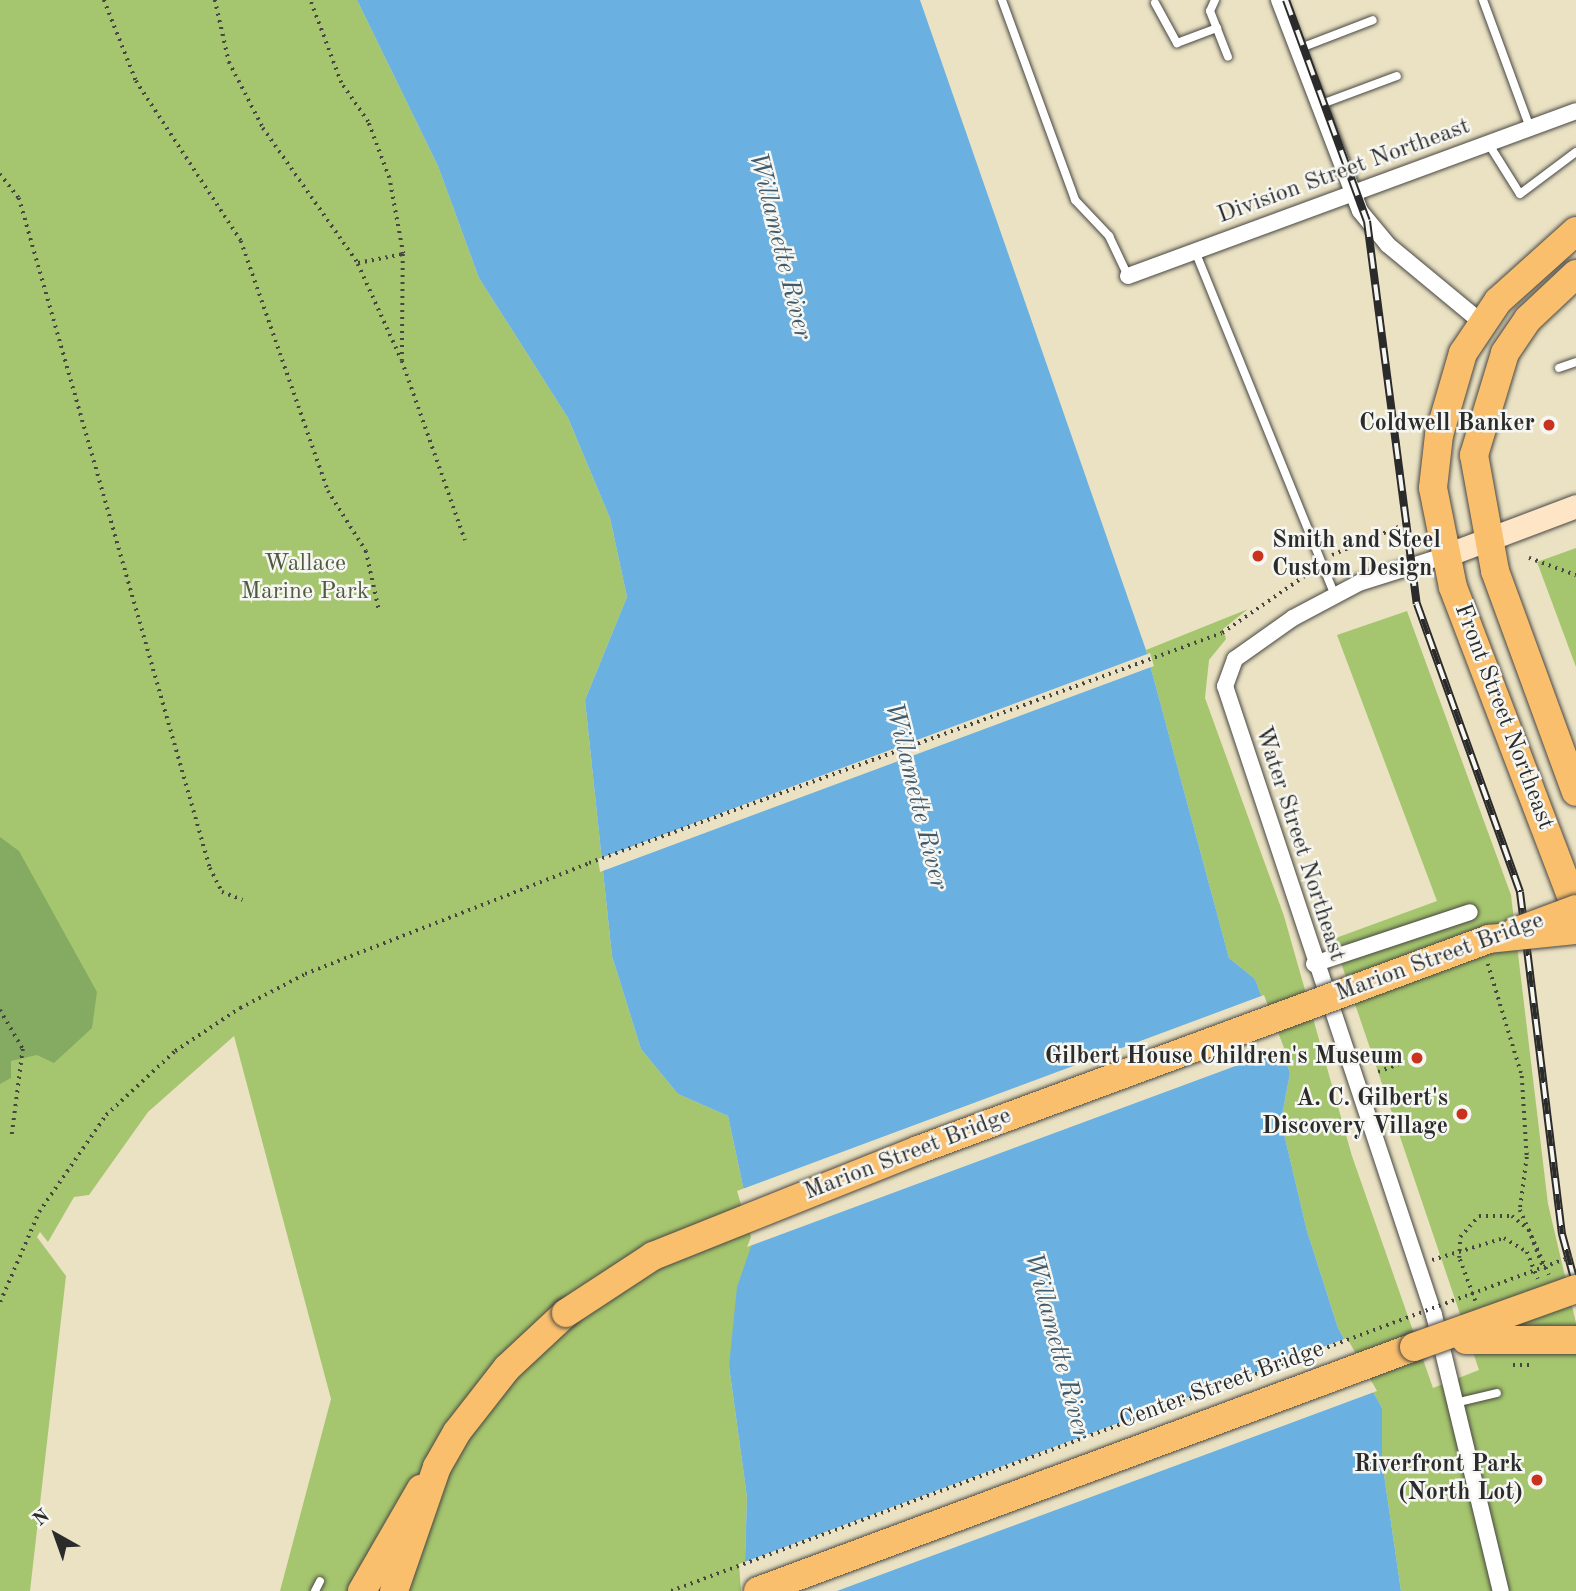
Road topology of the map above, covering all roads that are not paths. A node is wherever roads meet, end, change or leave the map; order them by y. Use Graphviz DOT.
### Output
graph roads {
  1 [pos="1002,0"];
  2 [pos="1215,0"];
  3 [pos="1279,0"];
  4 [pos="1483,0"];
  5 [pos="1155,3"];
  6 [pos="1373,20"];
  7 [pos="1217,29"];
  8 [pos="1298,50"];
  9 [pos="1228,57"];
  10 [pos="1397,76"];
  11 [pos="1319,105"];
  12 [pos="1576,111"];
  13 [pos="1530,128"];
  14 [pos="1488,143"];
  15 [pos="1576,152"];
  16 [pos="1353,193"];
  17 [pos="1576,231"];
  18 [pos="1195,251"];
  19 [pos="1576,274"];
  20 [pos="1128,276"];
  21 [pos="1481,322"];
  22 [pos="1576,362"];
  23 [pos="1559,368"];
  24 [pos="1495,382"];
  25 [pos="1576,506"];
  26 [pos="1487,539"];
  27 [pos="1444,556"];
  28 [pos="1334,593"];
  29 [pos="1576,792"];
  30 [pos="1576,908"];
  31 [pos="1470,912"];
  32 [pos="1576,930"];
  33 [pos="1488,949"];
  34 [pos="1314,964"];
  35 [pos="1565,1289"];
  36 [pos="1576,1340"];
  37 [pos="1415,1347"];
  38 [pos="1496,1393"];
  39 [pos="1455,1402"];
  40 [pos="437,1467"];
  41 [pos="320,1581"];
  42 [pos="315,1591"];
  43 [pos="362,1591"];
  44 [pos="394,1591"];
  45 [pos="758,1591"];
  46 [pos="1501,1591"];
  1 -- 20 [label="lane"];
  2 -- 7 [label="lane"];
  3 -- 8 [label="street"];
  4 -- 13 [label="lane"];
  5 -- 7 [label="lane"];
  6 -- 8 [label="lane"];
  7 -- 9 [label="lane"];
  8 -- 11 [label="street"];
  10 -- 11 [label="lane"];
  11 -- 16 [label="street"];
  12 -- 13 [label="street, Division Street Northeast"];
  13 -- 14 [label="street, Division Street Northeast"];
  14 -- 15 [label="lane"];
  14 -- 16 [label="street, Division Street Northeast"];
  16 -- 18 [label="street, Division Street Northeast"];
  16 -- 21 [label="street"];
  17 -- 21 [label="highway, Front Street Northeast"];
  18 -- 20 [label="street, Division Street Northeast"];
  18 -- 28 [label="lane"];
  19 -- 24 [label="highway, Front Street Northeast"];
  21 -- 24 [label="highway"];
  21 -- 27 [label="highway, Front Street Northeast"];
  22 -- 23 [label="lane"];
  24 -- 26 [label="highway, Front Street Northeast"];
  25 -- 26 [label="street"];
  26 -- 27 [label="street"];
  26 -- 29 [label="highway, Front Street Northeast"];
  27 -- 28 [label="street"];
  27 -- 30 [label="highway, Front Street Northeast"];
  28 -- 34 [label="street, Water Street Northeast"];
  30 -- 33 [label="main road, Marion Street Bridge, bridge"];
  31 -- 34 [label="street"];
  32 -- 33 [label="highway, bridge"];
  33 -- 40 [label="highway, Marion Street Bridge, bridge"];
  34 -- 39 [label="street, Water Street Northeast"];
  35 -- 37 [label="highway, Center Street Bridge, bridge"];
  36 -- 37 [label="highway, bridge"];
  37 -- 45 [label="highway, Center Street Bridge"];
  38 -- 39 [label="lane"];
  39 -- 46 [label="street, Water Street Northeast"];
  40 -- 43 [label="highway"];
  40 -- 44 [label="highway, Marion Street Bridge"];
  41 -- 42 [label="lane"];
}
